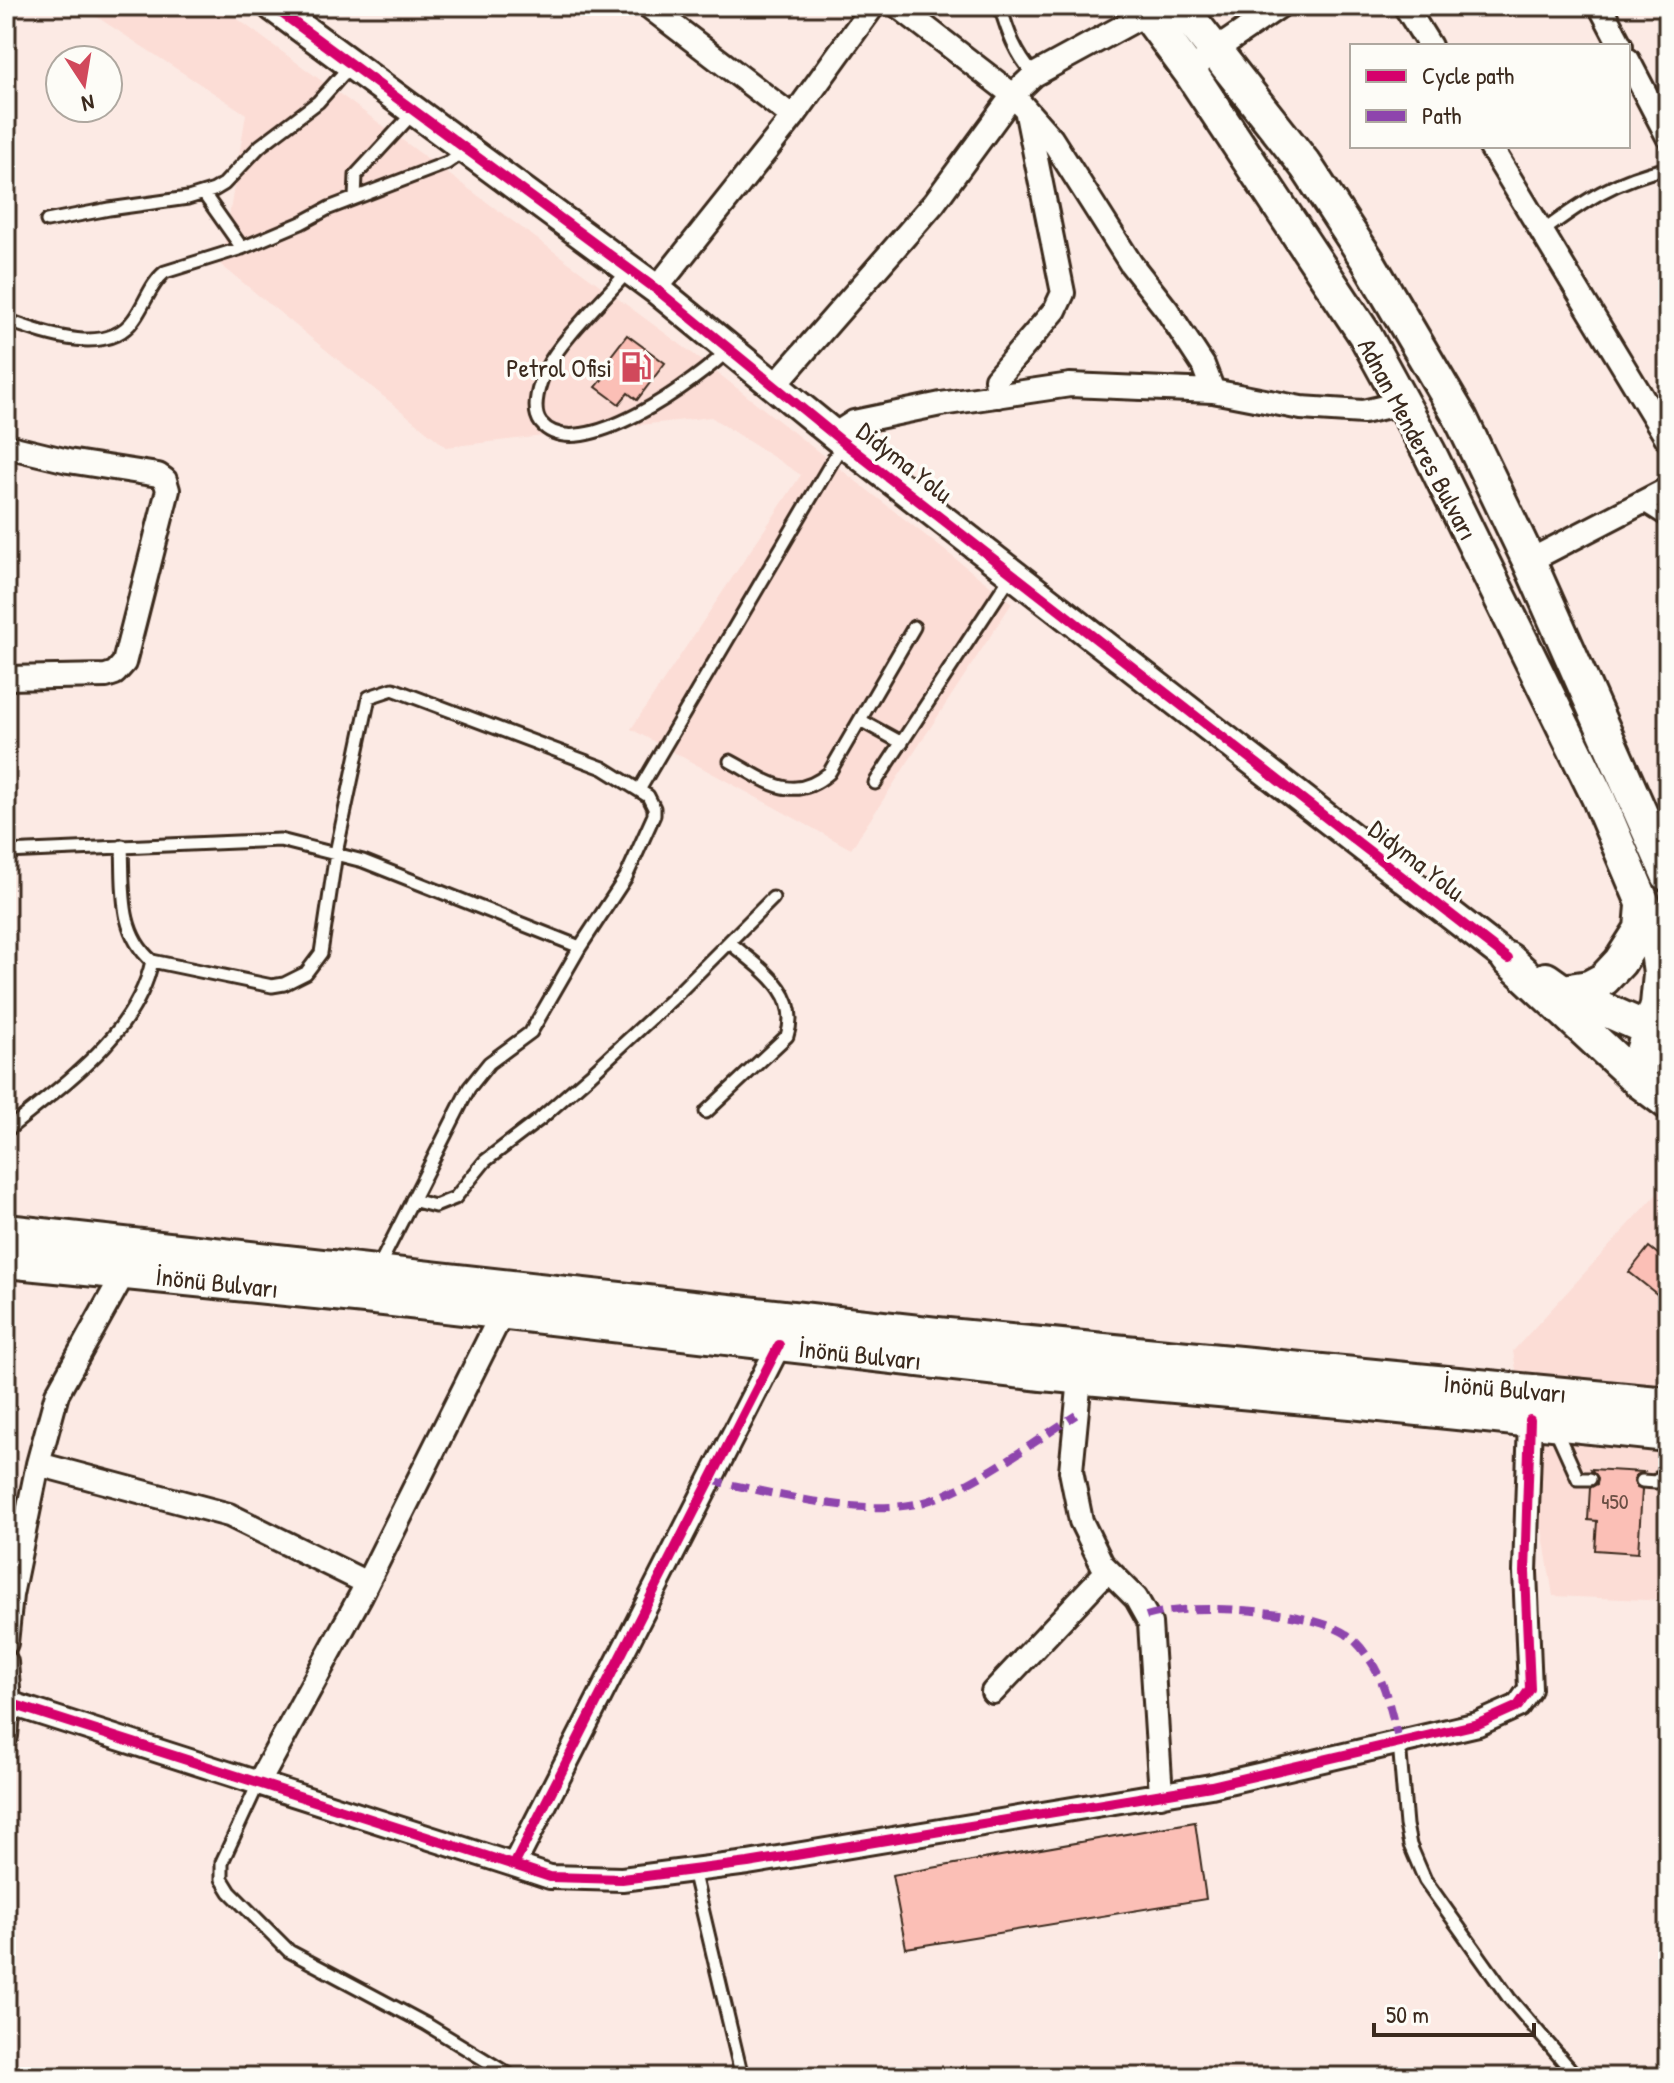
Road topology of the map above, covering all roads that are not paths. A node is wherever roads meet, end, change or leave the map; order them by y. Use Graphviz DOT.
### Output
graph roads {
  1 [pos="272,6"];
  2 [pos="648,6"];
  3 [pos="873,6"];
  4 [pos="898,6"];
  5 [pos="1000,6"];
  6 [pos="1180,6"];
  7 [pos="1280,6"];
  8 [pos="1405,6"];
  9 [pos="1600,6"];
  10 [pos="1144,10"];
  11 [pos="1429,44"];
  12 [pos="1620,44"];
  13 [pos="1202,61"];
  14 [pos="351,64"];
  15 [pos="1630,64"];
  16 [pos="1034,75"];
  17 [pos="1013,95"];
  18 [pos="415,111"];
  19 [pos="1027,114"];
  20 [pos="793,117"];
  21 [pos="1668,137"];
  22 [pos="1491,148"];
  23 [pos="467,150"];
  24 [pos="1668,168"];
  25 [pos="204,194"];
  26 [pos="355,198"];
  27 [pos="47,221"];
  28 [pos="1542,232"];
  29 [pos="242,248"];
  30 [pos="629,270"];
  31 [pos="656,289"];
  32 [pos="6,320"];
  33 [pos="730,349"];
  34 [pos="775,385"];
  35 [pos="1213,391"];
  36 [pos="998,396"];
  37 [pos="1402,403"];
  38 [pos="839,439"];
  39 [pos="1668,440"];
  40 [pos="6,446"];
  41 [pos="1668,489"];
  42 [pos="1641,504"];
  43 [pos="1668,521"];
  44 [pos="1529,561"];
  45 [pos="1013,573"];
  46 [pos="914,627"];
  47 [pos="6,678"];
  48 [pos="860,720"];
  49 [pos="902,743"];
  50 [pos="730,761"];
  51 [pos="875,783"];
  52 [pos="639,790"];
  53 [pos="122,846"];
  54 [pos="6,852"];
  55 [pos="336,853"];
  56 [pos="1668,875"];
  57 [pos="773,898"];
  58 [pos="1643,903"];
  59 [pos="729,942"];
  60 [pos="580,947"];
  61 [pos="1508,959"];
  62 [pos="152,961"];
  63 [pos="1563,991"];
  64 [pos="1658,1034"];
  65 [pos="1640,1082"];
  66 [pos="1668,1103"];
  67 [pos="706,1112"];
  68 [pos="6,1131"];
  69 [pos="412,1200"];
  70 [pos="6,1231"];
  71 [pos="6,1261"];
  72 [pos="376,1272"];
  73 [pos="124,1273"];
  74 [pos="502,1313"];
  75 [pos="779,1345"];
  76 [pos="1080,1378"];
  77 [pos="1668,1404"];
  78 [pos="1541,1421"];
  79 [pos="1668,1435"];
  80 [pos="38,1464"];
  81 [pos="1668,1468"];
  82 [pos="1590,1479"];
  83 [pos="1642,1481"];
  84 [pos="1108,1570"];
  85 [pos="367,1583"];
  86 [pos="6,1643"];
  87 [pos="6,1662"];
  88 [pos="993,1692"];
  89 [pos="8,1703"];
  90 [pos="6,1736"];
  91 [pos="1399,1742"];
  92 [pos="258,1784"];
  93 [pos="1161,1795"];
  94 [pos="514,1865"];
  95 [pos="693,1870"];
  96 [pos="513,2077"];
  97 [pos="742,2077"];
  98 [pos="1577,2077"];
  1 -- 14 [label="street, Didyma Yolu"];
  2 -- 20 [label="street"];
  3 -- 20 [label="street"];
  4 -- 17 [label="street"];
  5 -- 16 [label="lane"];
  6 -- 13 [label="main road, Adnan Menderes Bulvarı"];
  7 -- 13 [label="street"];
  8 -- 11 [label="street"];
  9 -- 12 [label="street"];
  10 -- 13 [label="main road, Adnan Menderes Bulvarı"];
  10 -- 16 [label="street"];
  13 -- 37 [label="main road, Adnan Menderes Bulvarı"];
  13 -- 44 [label="main road, Adnan Menderes Bulvarı"];
  14 -- 18 [label="street, Didyma Yolu"];
  14 -- 25 [label="lane"];
  15 -- 21 [label="street"];
  16 -- 17 [label="street"];
  17 -- 19 [label="street"];
  17 -- 34 [label="street"];
  18 -- 23 [label="street, Didyma Yolu"];
  18 -- 26 [label="lane"];
  19 -- 35 [label="street"];
  19 -- 36 [label="street"];
  20 -- 31 [label="street"];
  22 -- 28 [label="street"];
  23 -- 26 [label="lane"];
  23 -- 30 [label="street, Didyma Yolu"];
  24 -- 28 [label="lane"];
  25 -- 27 [label="lane"];
  25 -- 29 [label="lane"];
  26 -- 29 [label="lane"];
  28 -- 39 [label="street"];
  29 -- 32 [label="lane"];
  30 -- 31 [label="street, Didyma Yolu"];
  30 -- 33 [label="lane"];
  31 -- 33 [label="street, Didyma Yolu"];
  33 -- 34 [label="street, Didyma Yolu"];
  34 -- 38 [label="street, Didyma Yolu"];
  35 -- 36 [label="street"];
  35 -- 37 [label="street"];
  36 -- 38 [label="street"];
  37 -- 58 [label="main road, Adnan Menderes Bulvarı"];
  38 -- 45 [label="street, Didyma Yolu"];
  38 -- 52 [label="lane"];
  40 -- 47 [label="street"];
  41 -- 42 [label="street"];
  42 -- 43 [label="lane"];
  42 -- 44 [label="street"];
  44 -- 56 [label="main road, Adnan Menderes Bulvarı"];
  45 -- 49 [label="lane"];
  45 -- 61 [label="street, Didyma Yolu"];
  46 -- 48 [label="lane"];
  48 -- 49 [label="lane"];
  48 -- 50 [label="lane"];
  49 -- 51 [label="lane"];
  52 -- 55 [label="lane"];
  52 -- 60 [label="lane"];
  53 -- 54 [label="lane"];
  53 -- 55 [label="lane"];
  53 -- 62 [label="lane"];
  55 -- 60 [label="lane"];
  55 -- 62 [label="lane"];
  57 -- 59 [label="lane"];
  58 -- 63 [label="main road"];
  58 -- 64 [label="main road, Adnan Menderes Bulvarı"];
  59 -- 67 [label="lane"];
  59 -- 69 [label="lane"];
  60 -- 69 [label="lane"];
  61 -- 63 [label="main road"];
  61 -- 65 [label="main road"];
  62 -- 68 [label="lane"];
  63 -- 64 [label="main road"];
  64 -- 65 [label="main road, Adnan Menderes Bulvarı"];
  65 -- 66 [label="main road"];
  69 -- 72 [label="lane"];
  70 -- 72 [label="main road, İnönü Bulvarı"];
  71 -- 73 [label="main road, İnönü Bulvarı"];
  72 -- 77 [label="main road, İnönü Bulvarı"];
  73 -- 74 [label="main road, İnönü Bulvarı"];
  73 -- 80 [label="street"];
  74 -- 75 [label="main road, İnönü Bulvarı"];
  74 -- 85 [label="street"];
  75 -- 76 [label="main road, İnönü Bulvarı"];
  75 -- 94 [label="street"];
  76 -- 78 [label="main road, İnönü Bulvarı"];
  76 -- 84 [label="street"];
  78 -- 79 [label="main road, İnönü Bulvarı"];
  78 -- 82 [label="lane"];
  78 -- 91 [label="street"];
  80 -- 85 [label="street"];
  80 -- 86 [label="street"];
  81 -- 83 [label="lane"];
  84 -- 88 [label="street"];
  84 -- 93 [label="street"];
  85 -- 92 [label="street"];
  87 -- 89 [label="street"];
  89 -- 90 [label="street"];
  89 -- 92 [label="street"];
  91 -- 93 [label="street"];
  91 -- 98 [label="lane"];
  92 -- 94 [label="street"];
  92 -- 96 [label="lane"];
  93 -- 95 [label="street"];
  94 -- 95 [label="street"];
  95 -- 97 [label="lane"];
}
